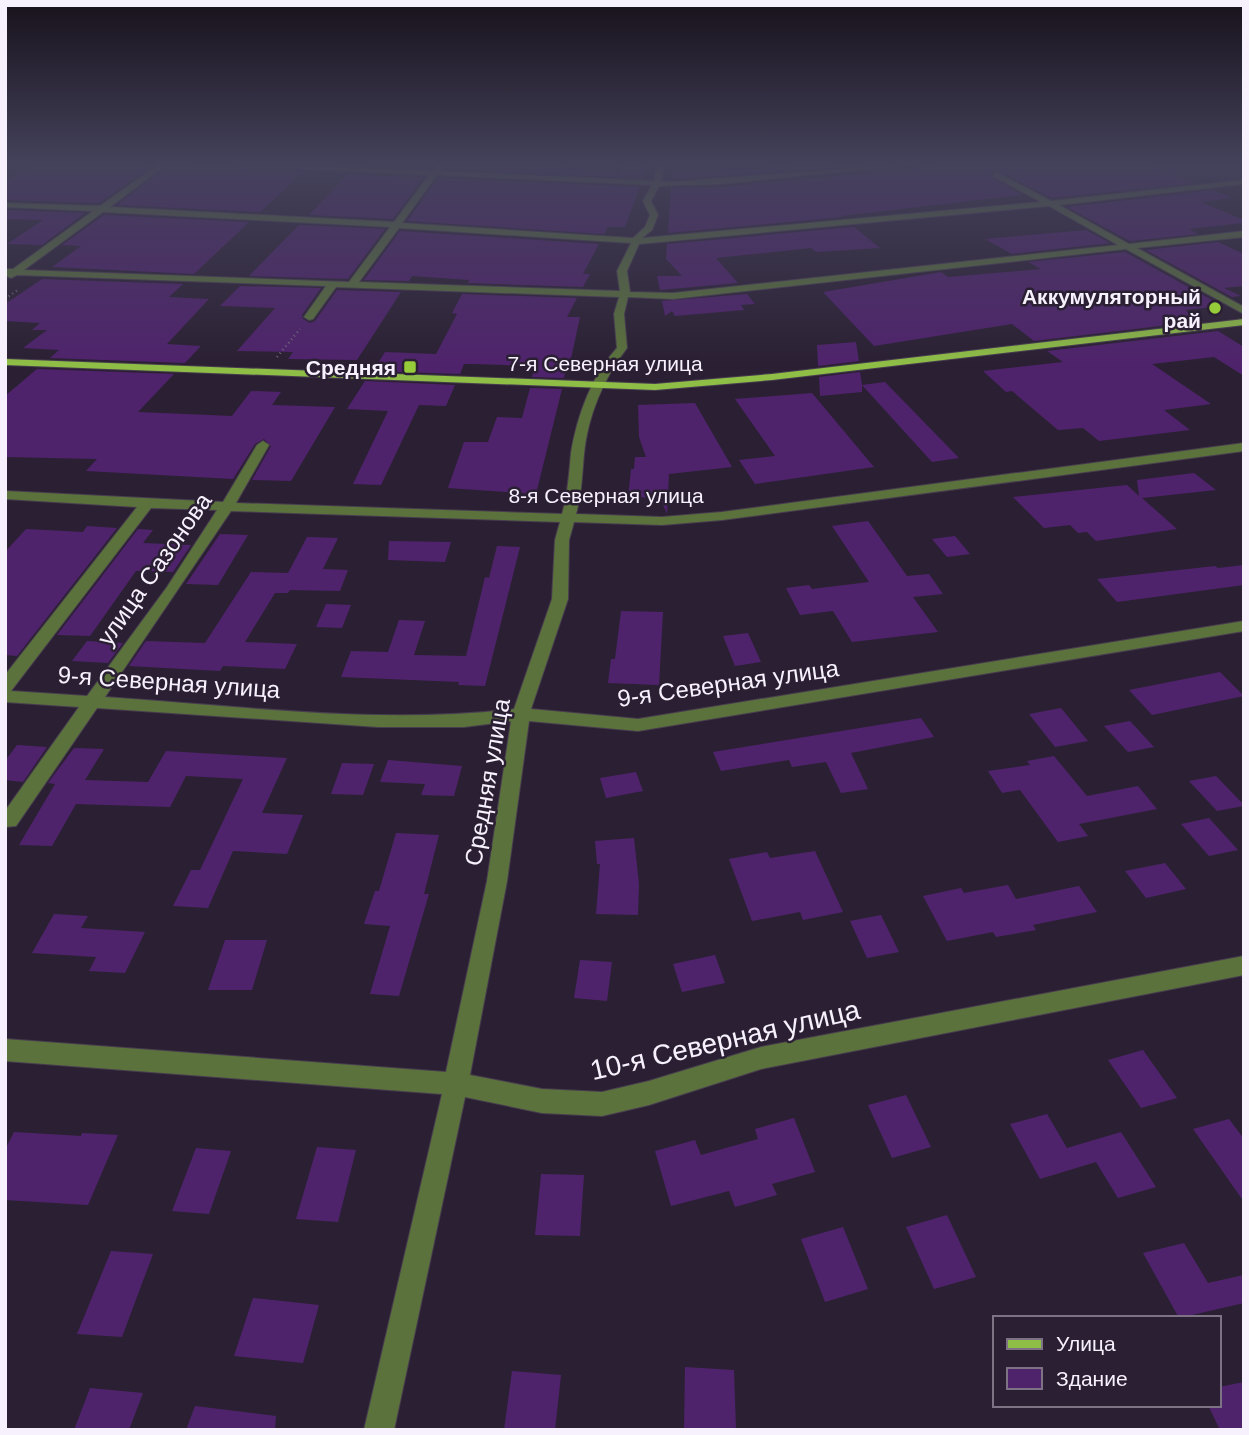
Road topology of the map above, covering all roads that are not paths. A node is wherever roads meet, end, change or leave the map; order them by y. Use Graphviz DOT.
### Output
graph roads {
  1 [pos="70,231"];
  2 [pos="391,231"];
  3 [pos="495,231"];
  4 [pos="645,231"];
  5 [pos="768,231"];
  6 [pos="1100,231"];
  7 [pos="1244,234"];
  8 [pos="638,241"];
  9 [pos="1130,247"];
  10 [pos="10,272"];
  11 [pos="5,279"];
  12 [pos="332,285"];
  13 [pos="351,286"];
  14 [pos="624,295"];
  15 [pos="1244,311"];
  16 [pos="309,317"];
  17 [pos="1244,322"];
  18 [pos="5,362"];
  19 [pos="598,386"];
  20 [pos="263,445"];
  21 [pos="1244,447"];
  22 [pos="5,495"];
  23 [pos="147,504"];
  24 [pos="230,505"];
  25 [pos="569,516"];
  26 [pos="1244,626"];
  27 [pos="5,687"];
  28 [pos="5,696"];
  29 [pos="91,702"];
  30 [pos="520,713"];
  31 [pos="9,821"];
  32 [pos="1244,965"];
  33 [pos="5,1050"];
  34 [pos="456,1084"];
  35 [pos="379,1430"];
  1 -- 10 [label="street"];
  2 -- 13 [label="street"];
  3 -- 8 [label="street"];
  4 -- 8 [label="street, Средняя улица"];
  5 -- 8 [label="street"];
  6 -- 9 [label="street"];
  7 -- 9 [label="street"];
  8 -- 14 [label="street, Средняя улица"];
  9 -- 14 [label="street"];
  9 -- 15 [label="street"];
  10 -- 11 [label="street"];
  10 -- 12 [label="street"];
  12 -- 13 [label="street"];
  12 -- 16 [label="street"];
  13 -- 14 [label="street"];
  14 -- 19 [label="street, Средняя улица"];
  17 -- 19 [label="main road, 7-я Северная улица"];
  18 -- 19 [label="main road, 7-я Северная улица"];
  19 -- 25 [label="street, Средняя улица"];
  20 -- 24 [label="street, улица Сазонова"];
  21 -- 25 [label="street, 8-я Северная улица"];
  22 -- 23 [label="street, 8-я Северная улица"];
  23 -- 24 [label="street, 8-я Северная улица"];
  23 -- 27 [label="street"];
  24 -- 25 [label="street, 8-я Северная улица"];
  24 -- 29 [label="street, улица Сазонова"];
  25 -- 30 [label="street, Средняя улица"];
  26 -- 30 [label="street, 9-я Северная улица"];
  28 -- 29 [label="street, 9-я Северная улица"];
  29 -- 30 [label="street, 9-я Северная улица"];
  29 -- 31 [label="street, улица Сазонова"];
  30 -- 34 [label="street, Средняя улица"];
  32 -- 34 [label="street, 10-я Северная улица"];
  33 -- 34 [label="street, 10-я Северная улица"];
  34 -- 35 [label="street, Средняя улица"];
}
